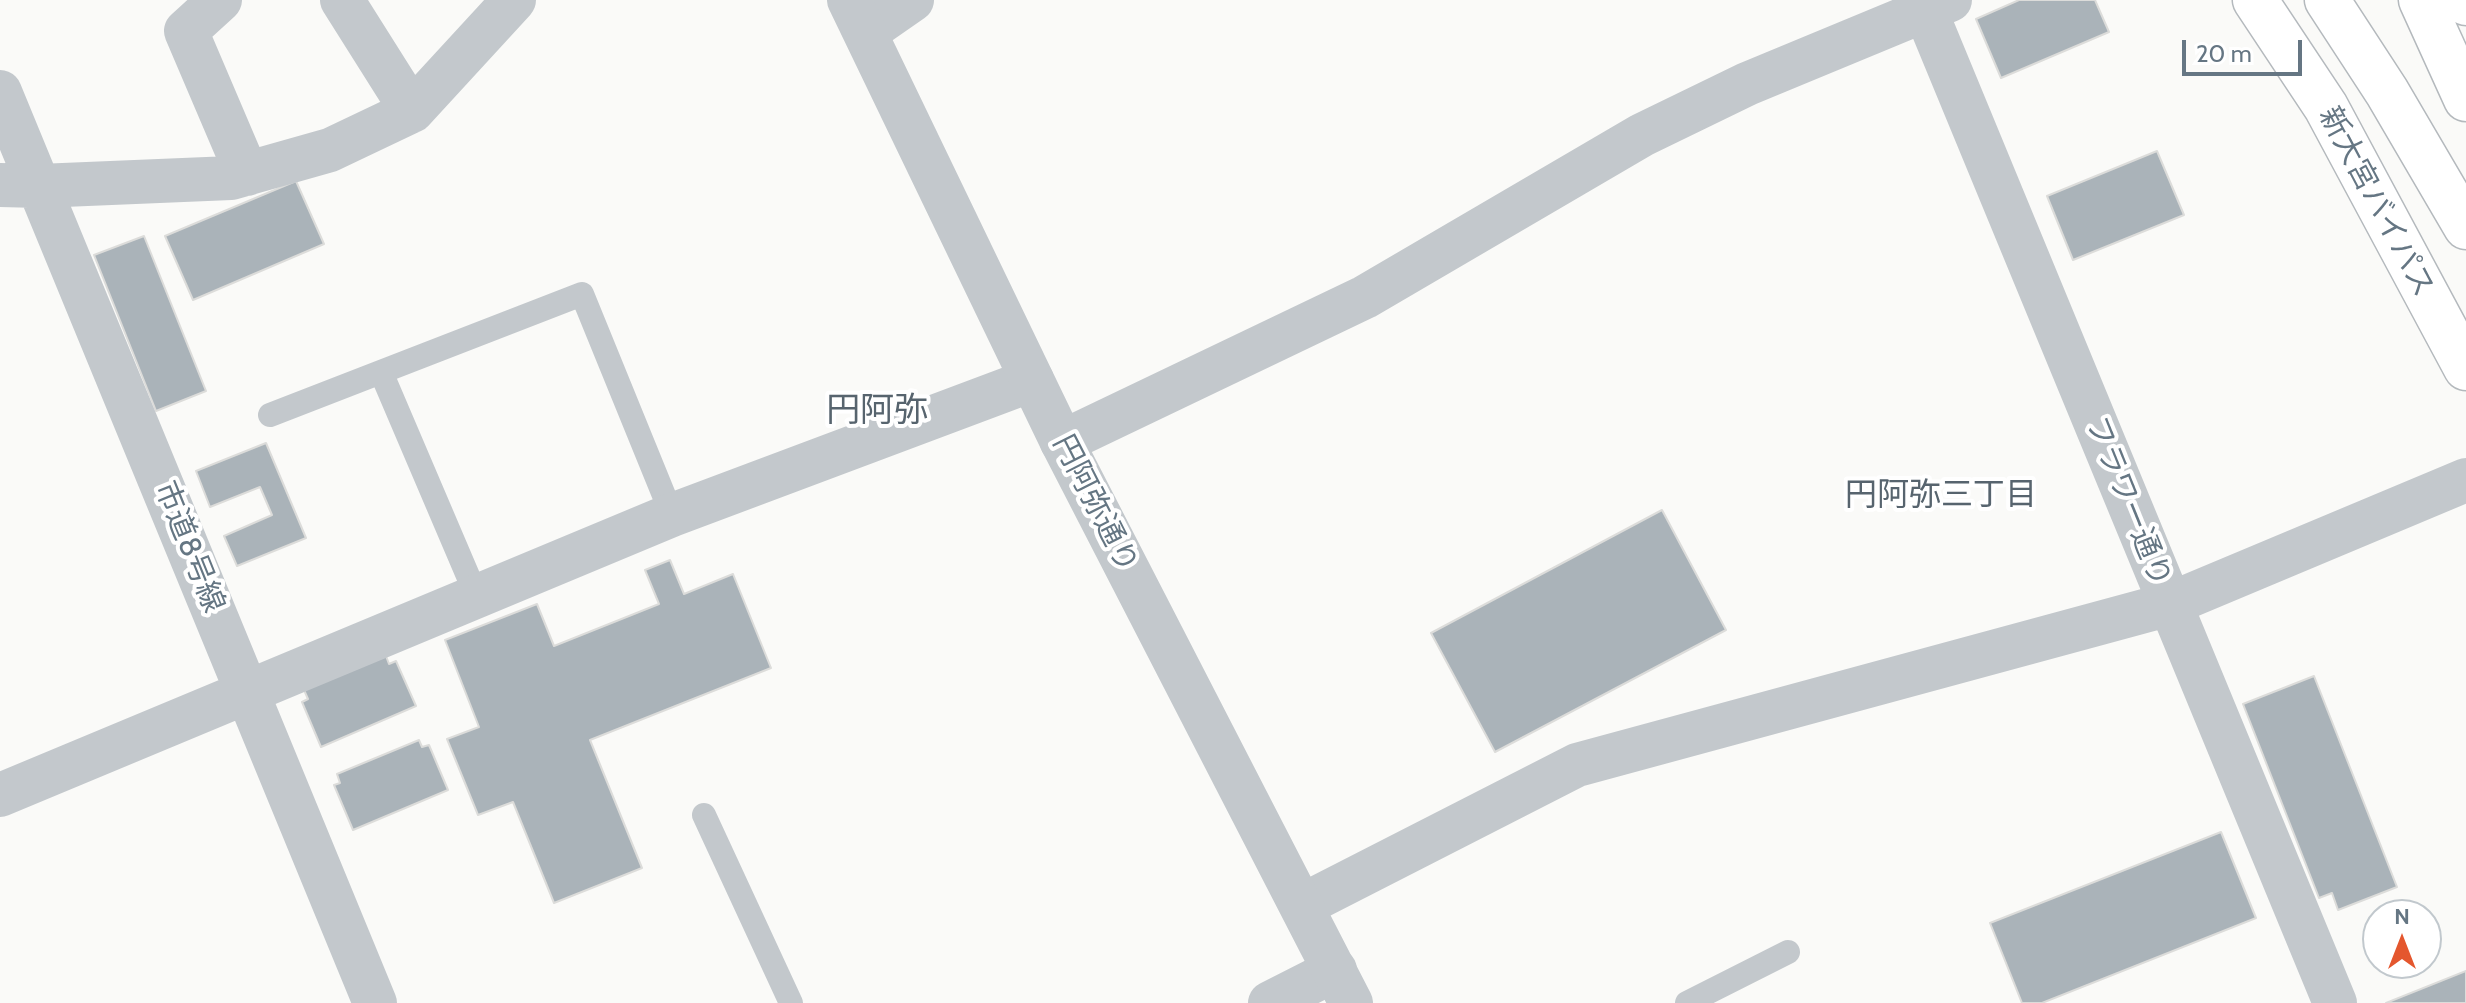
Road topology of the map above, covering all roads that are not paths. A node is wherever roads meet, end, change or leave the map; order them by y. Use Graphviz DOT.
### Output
graph roads {
  1 [pos="220,0"];
  2 [pos="342,0"];
  3 [pos="514,0"];
  4 [pos="912,0"];
  5 [pos="2255,0"];
  6 [pos="2295,0"];
  7 [pos="2327,0"];
  8 [pos="2421,0"];
  9 [pos="1933,4"];
  10 [pos="858,16"];
  11 [pos="0,92"];
  12 [pos="2466,99"];
  13 [pos="2326,107"];
  14 [pos="412,111"];
  15 [pos="247,174"];
  16 [pos="20,186"];
  17 [pos="2466,227"];
  18 [pos="2466,368"];
  19 [pos="381,372"];
  20 [pos="1032,380"];
  21 [pos="270,415"];
  22 [pos="1062,442"];
  23 [pos="2466,480"];
  24 [pos="672,515"];
  25 [pos="477,597"];
  26 [pos="2170,604"];
  27 [pos="249,692"];
  28 [pos="0,795"];
  29 [pos="704,815"];
  30 [pos="1303,905"];
  31 [pos="1788,952"];
  32 [pos="1343,987"];
  33 [pos="375,1003"];
  34 [pos="791,1003"];
  35 [pos="1270,1003"];
  36 [pos="1687,1003"];
  37 [pos="2335,1003"];
  1 -- 15 [label="street"];
  2 -- 14 [label="street"];
  3 -- 14 [label="street"];
  4 -- 10 [label="street"];
  5 -- 13 [label="highway, 新大宮バイパス"];
  6 -- 13 [label="highway"];
  7 -- 17 [label="highway"];
  8 -- 12 [label="highway"];
  9 -- 22 [label="street"];
  9 -- 26 [label="street, フラワー通り"];
  10 -- 20 [label="street, 円阿弥通り"];
  11 -- 16 [label="street, 市道8号線"];
  13 -- 18 [label="highway, 新大宮バイパス"];
  14 -- 15 [label="street"];
  15 -- 16 [label="street"];
  16 -- 27 [label="street, 市道8号線"];
  19 -- 21 [label="lane"];
  19 -- 24 [label="lane"];
  19 -- 25 [label="lane"];
  20 -- 22 [label="street, 円阿弥通り"];
  20 -- 24 [label="street"];
  22 -- 30 [label="street, 円阿弥通り"];
  23 -- 26 [label="street"];
  24 -- 25 [label="street"];
  25 -- 27 [label="street"];
  26 -- 30 [label="street"];
  26 -- 37 [label="street, フラワー通り"];
  27 -- 28 [label="street"];
  27 -- 33 [label="street, 市道8号線"];
  29 -- 34 [label="lane"];
  30 -- 32 [label="street, 円阿弥通り"];
  31 -- 36 [label="lane"];
  32 -- 35 [label="street"];
}
